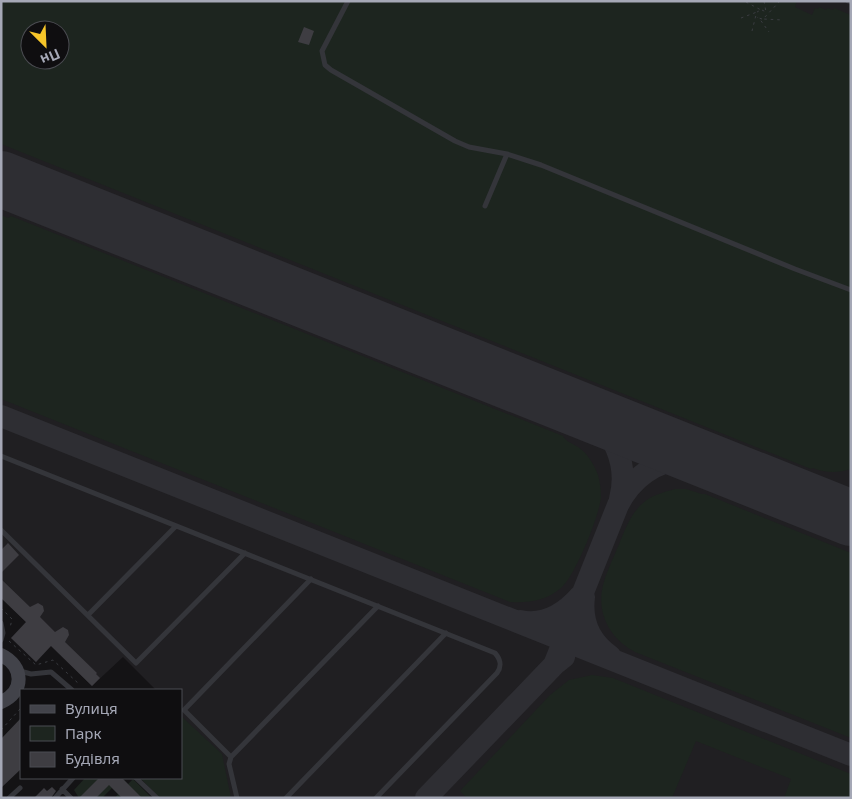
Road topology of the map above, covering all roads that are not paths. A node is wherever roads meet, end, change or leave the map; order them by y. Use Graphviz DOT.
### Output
graph roads {
  1 [pos="348,1"];
  2 [pos="506,154"];
  3 [pos="485,206"];
  4 [pos="851,290"];
  5 [pos="1,456"];
  6 [pos="176,526"];
  7 [pos="1,530"];
  8 [pos="245,553"];
  9 [pos="311,580"];
  10 [pos="378,606"];
  11 [pos="88,615"];
  12 [pos="1,623"];
  13 [pos="446,633"];
  14 [pos="4,639"];
  15 [pos="1,655"];
  16 [pos="17,670"];
  17 [pos="71,689"];
  18 [pos="9,700"];
  19 [pos="231,757"];
  20 [pos="72,779"];
  21 [pos="137,779"];
  22 [pos="20,788"];
  23 [pos="62,789"];
  24 [pos="9,798"];
  25 [pos="55,798"];
  26 [pos="71,798"];
  27 [pos="156,798"];
  28 [pos="236,798"];
  29 [pos="286,798"];
  30 [pos="376,798"];
  1 -- 2 [label="lane"];
  2 -- 3 [label="lane"];
  2 -- 4 [label="lane"];
  5 -- 6 [label="lane"];
  6 -- 8 [label="lane"];
  6 -- 11 [label="lane"];
  7 -- 11 [label="lane"];
  8 -- 9 [label="lane"];
  8 -- 11 [label="lane"];
  9 -- 10 [label="lane"];
  9 -- 19 [label="lane"];
  10 -- 13 [label="lane"];
  10 -- 19 [label="lane"];
  12 -- 14 [label="lane"];
  13 -- 29 [label="lane"];
  13 -- 30 [label="lane"];
  15 -- 16 [label="main road"];
  16 -- 17 [label="lane"];
  16 -- 18 [label="main road"];
  19 -- 28 [label="lane"];
  20 -- 23 [label="lane"];
  21 -- 27 [label="lane"];
  22 -- 24 [label="lane"];
  23 -- 25 [label="lane"];
  23 -- 26 [label="lane"];
}
